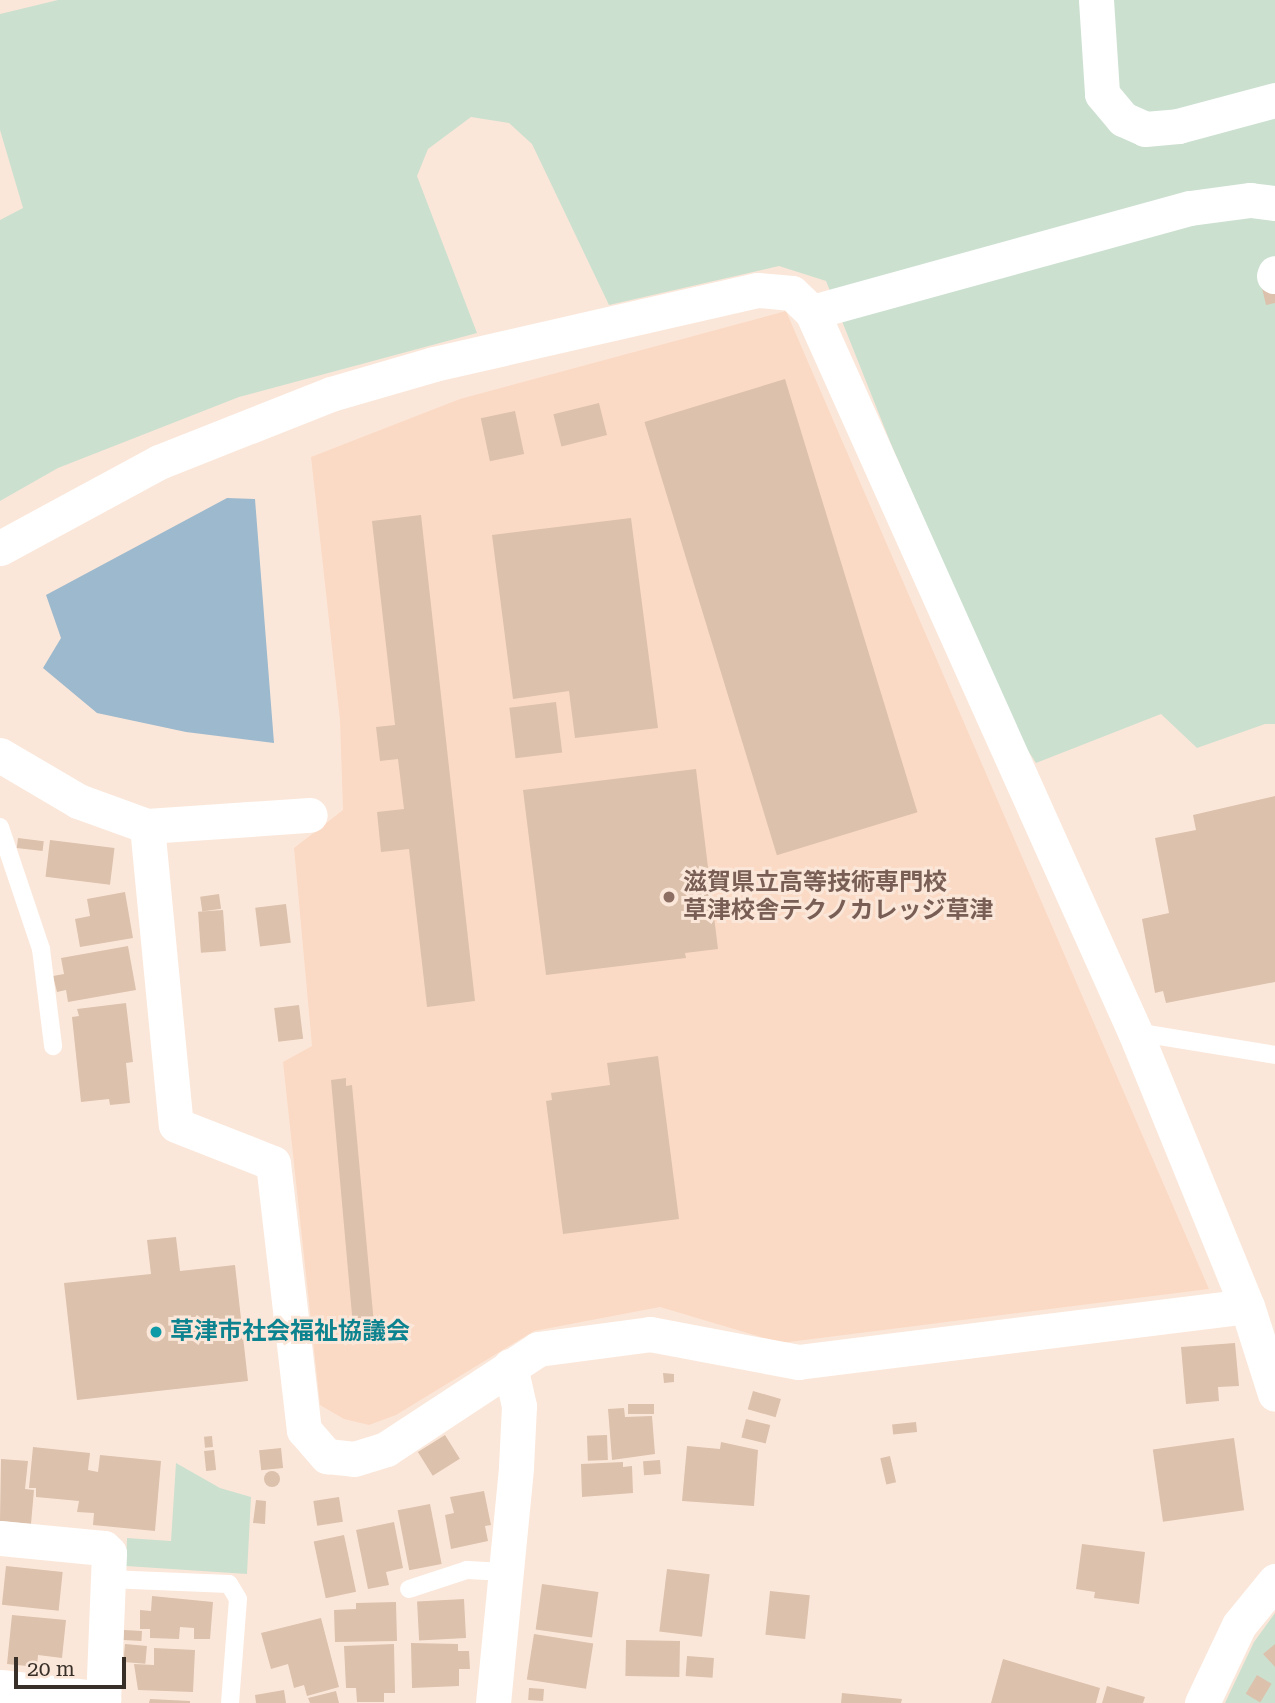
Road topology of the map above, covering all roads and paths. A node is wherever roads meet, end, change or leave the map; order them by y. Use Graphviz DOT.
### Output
graph roads {
  1 [pos="1096,0"];
  2 [pos="1275,100"];
  3 [pos="1275,203"];
  4 [pos="812,312"];
  5 [pos="0,548"];
  6 [pos="0,755"];
  7 [pos="310,814"];
  8 [pos="147,826"];
  9 [pos="0,827"];
  10 [pos="1135,1032"];
  11 [pos="53,1046"];
  12 [pos="1275,1055"];
  13 [pos="1247,1306"];
  14 [pos="510,1366"];
  15 [pos="1275,1394"];
  16 [pos="0,1538"];
  17 [pos="506,1572"];
  18 [pos="108,1579"];
  19 [pos="1275,1581"];
  20 [pos="409,1589"];
  21 [pos="0,1687"];
  22 [pos="103,1701"];
  23 [pos="230,1702"];
  24 [pos="493,1703"];
  25 [pos="1202,1703"];
  1 -- 2 [label="street"];
  3 -- 4 [label="street"];
  4 -- 5 [label="street"];
  4 -- 10 [label="street"];
  6 -- 8 [label="street"];
  7 -- 8 [label="street"];
  8 -- 14 [label="street"];
  9 -- 11 [label="lane"];
  10 -- 12 [label="lane"];
  10 -- 13 [label="street"];
  13 -- 14 [label="street"];
  13 -- 15 [label="street"];
  14 -- 17 [label="street"];
  16 -- 18 [label="street"];
  17 -- 20 [label="lane"];
  17 -- 24 [label="street"];
  18 -- 22 [label="street"];
  18 -- 23 [label="lane"];
  19 -- 25 [label="street"];
  21 -- 22 [label="street"];
}
